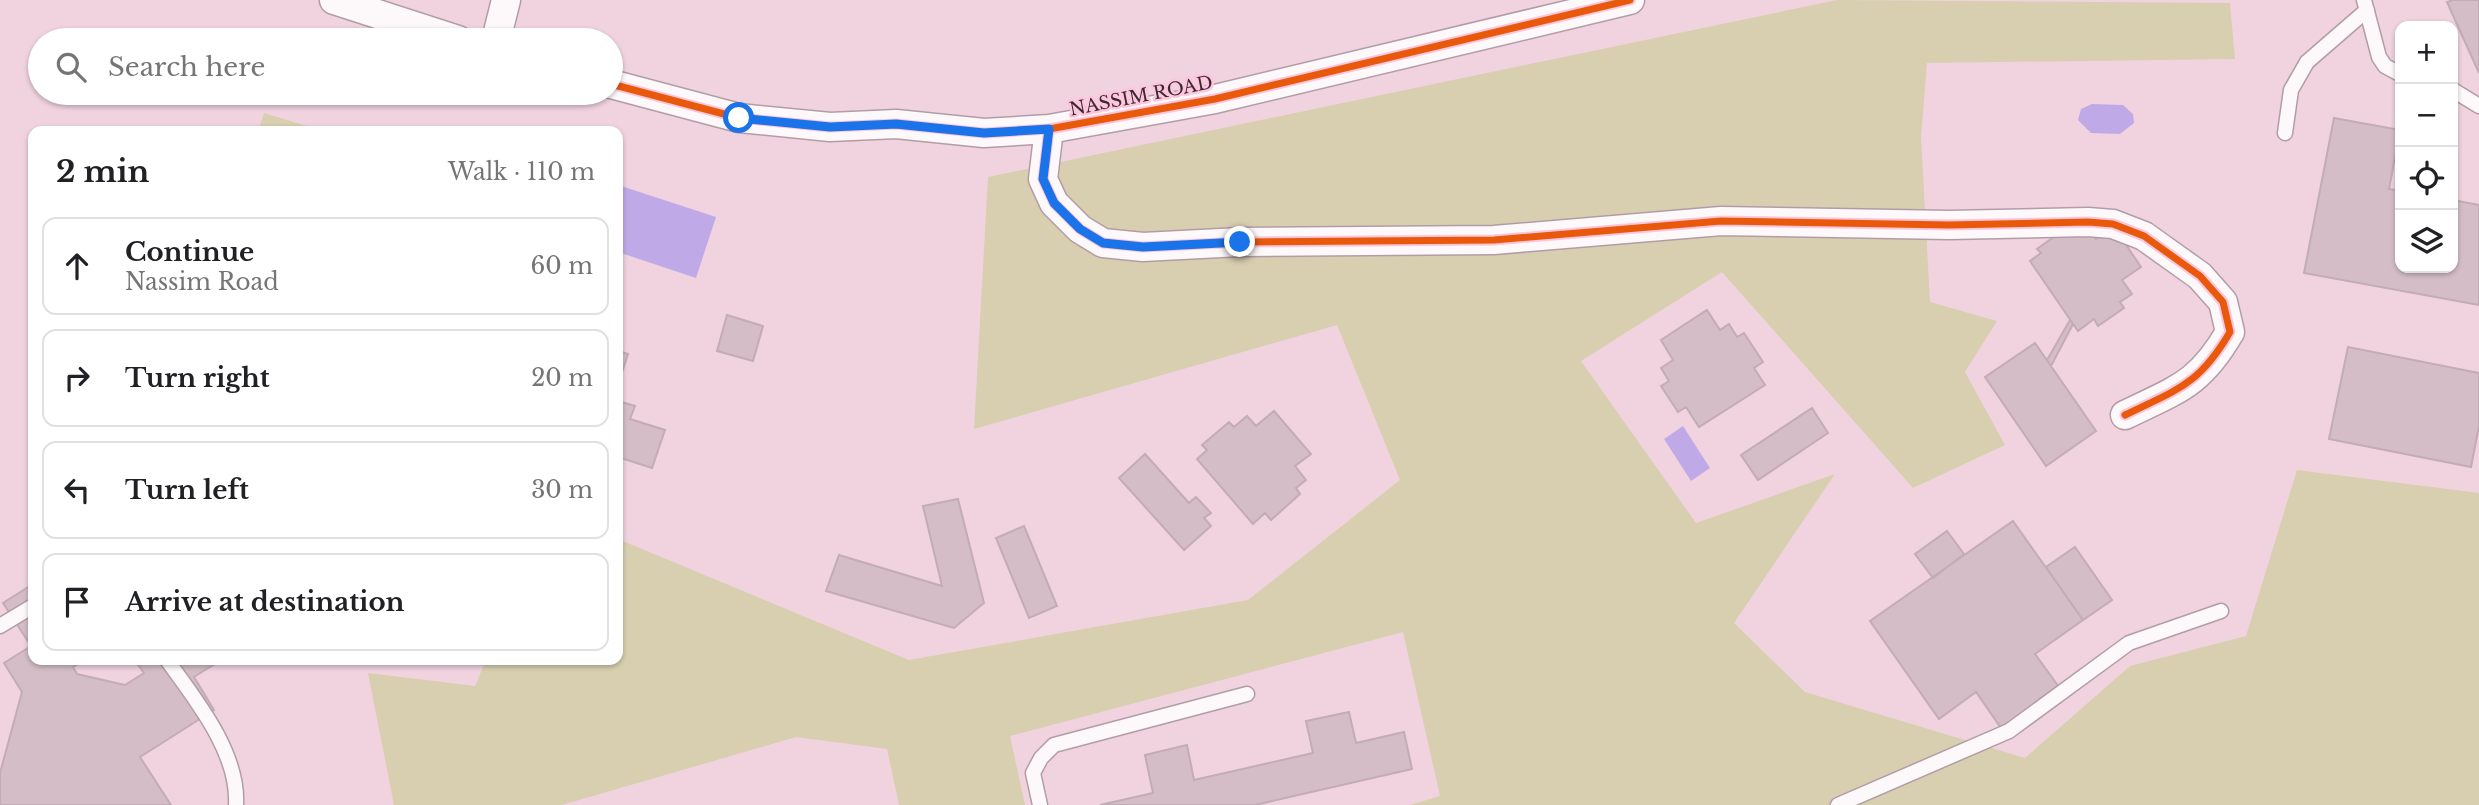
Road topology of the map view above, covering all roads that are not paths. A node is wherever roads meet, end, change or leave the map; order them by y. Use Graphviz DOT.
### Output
graph roads {
  1 [pos="334,0"];
  2 [pos="506,0"];
  3 [pos="1630,0"];
  4 [pos="2365,5"];
  5 [pos="421,28"];
  6 [pos="499,28"];
  7 [pos="2395,71"];
  8 [pos="623,87"];
  9 [pos="2458,93"];
  10 [pos="2479,106"];
  11 [pos="1049,129"];
  12 [pos="2285,133"];
  13 [pos="2125,415"];
  14 [pos="28,609"];
  15 [pos="2221,611"];
  16 [pos="0,626"];
  17 [pos="171,665"];
  18 [pos="1247,694"];
  19 [pos="236,805"];
  20 [pos="1040,805"];
  21 [pos="1838,805"];
  1 -- 5 [label="street"];
  2 -- 6 [label="street"];
  3 -- 11 [label="street, NASSIM ROAD"];
  4 -- 7 [label="lane"];
  4 -- 12 [label="lane"];
  8 -- 11 [label="street, NASSIM ROAD"];
  9 -- 10 [label="lane"];
  11 -- 13 [label="street"];
  14 -- 16 [label="lane"];
  15 -- 21 [label="lane"];
  17 -- 19 [label="lane"];
  18 -- 20 [label="lane"];
}
